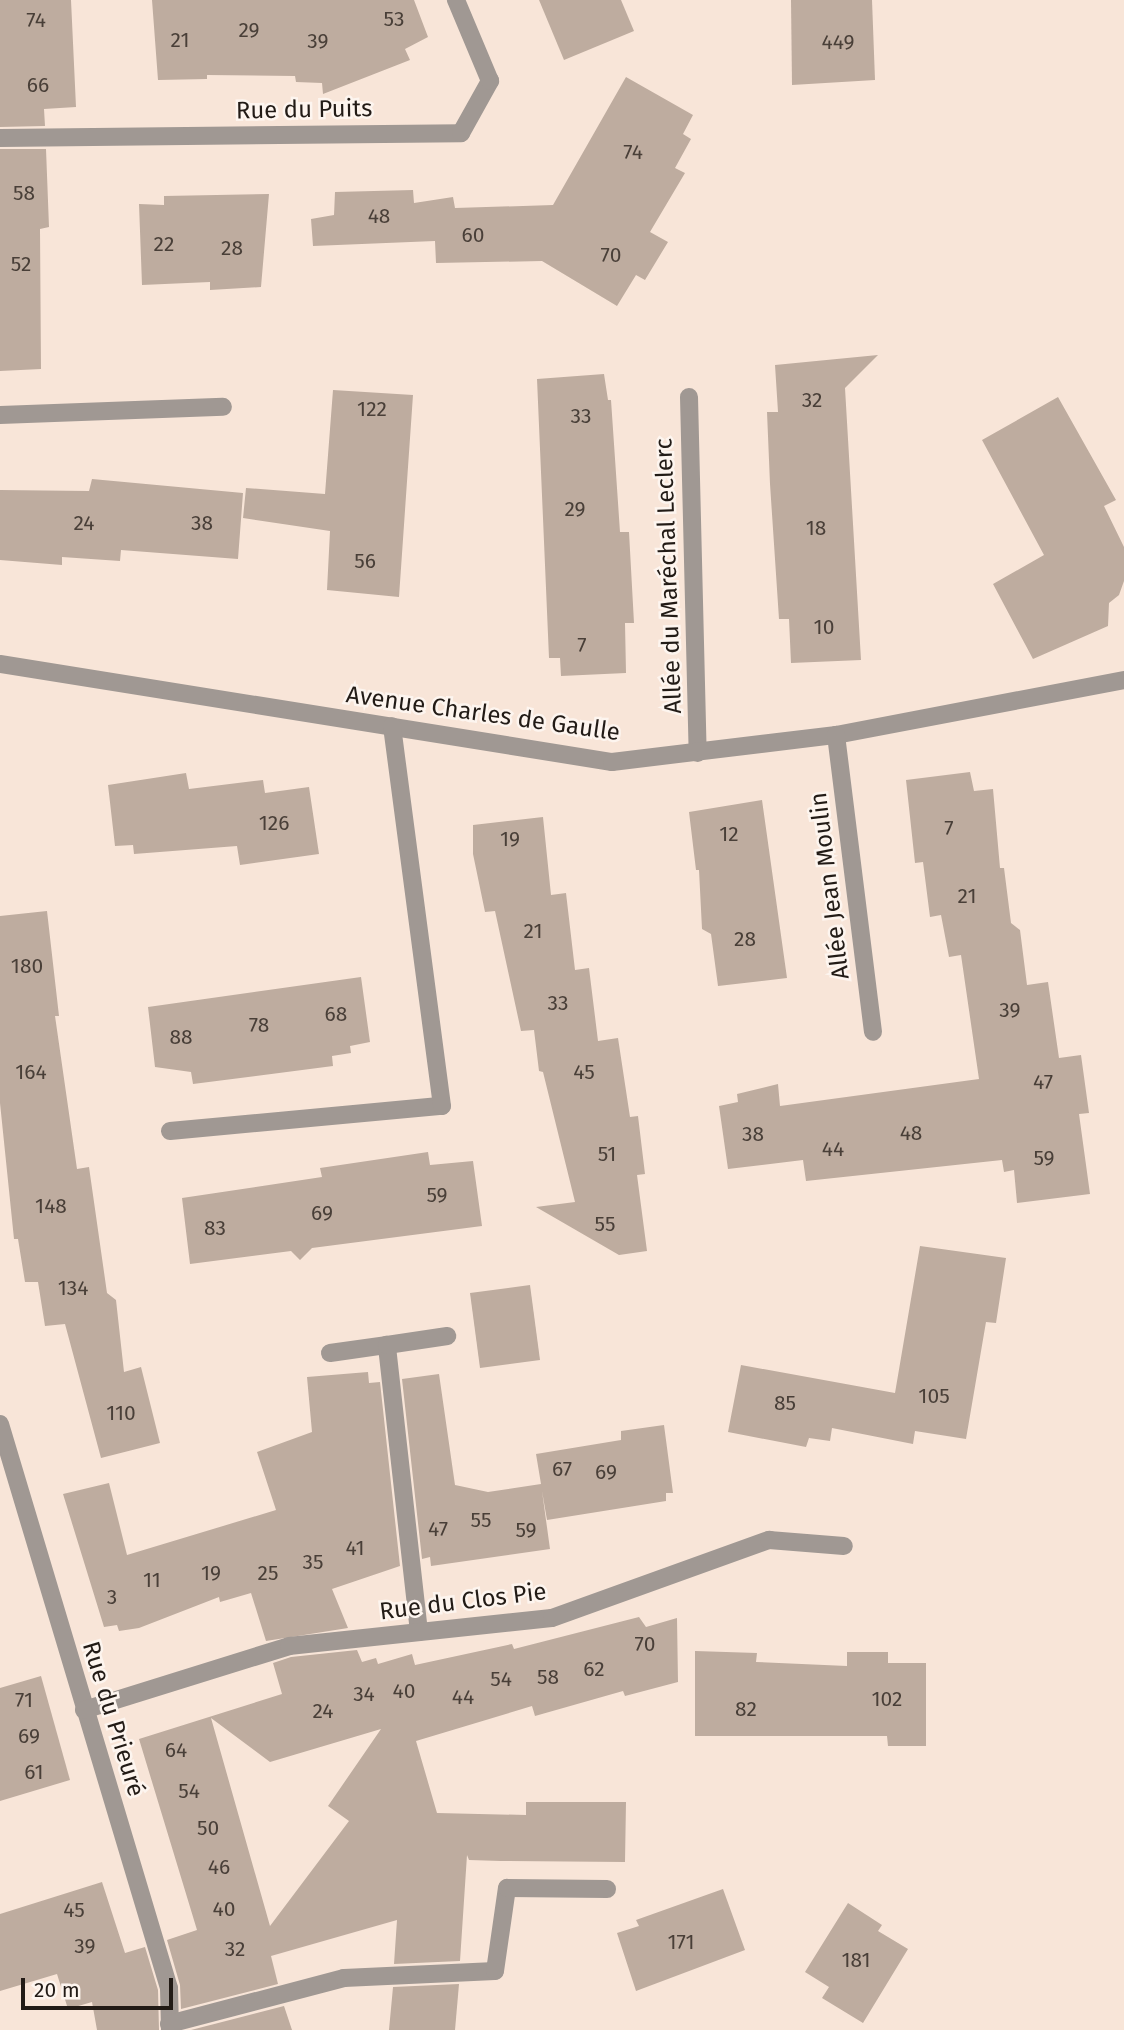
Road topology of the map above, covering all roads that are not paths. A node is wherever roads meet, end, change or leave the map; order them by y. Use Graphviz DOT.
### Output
graph roads {
  1 [pos="456,0"];
  2 [pos="0,138"];
  3 [pos="689,397"];
  4 [pos="223,407"];
  5 [pos="0,415"];
  6 [pos="0,664"];
  7 [pos="1124,680"];
  8 [pos="392,726"];
  9 [pos="836,735"];
  10 [pos="698,753"];
  11 [pos="873,1032"];
  12 [pos="170,1131"];
  13 [pos="447,1336"];
  14 [pos="387,1345"];
  15 [pos="330,1353"];
  16 [pos="0,1424"];
  17 [pos="844,1546"];
  18 [pos="419,1632"];
  19 [pos="84,1710"];
  20 [pos="607,1889"];
  21 [pos="170,2027"];
  1 -- 2 [label="street, Rue du Puits"];
  3 -- 10 [label="street, Allée du Maréchal Leclerc"];
  4 -- 5 [label="street"];
  6 -- 8 [label="street, Avenue Charles de Gaulle"];
  7 -- 9 [label="street, Avenue Charles de Gaulle"];
  8 -- 10 [label="street, Avenue Charles de Gaulle"];
  8 -- 12 [label="street"];
  9 -- 10 [label="street, Avenue Charles de Gaulle"];
  9 -- 11 [label="street, Allée Jean Moulin"];
  13 -- 14 [label="street"];
  14 -- 15 [label="street"];
  14 -- 18 [label="street"];
  16 -- 19 [label="street, Rue du Prieuré"];
  17 -- 18 [label="street, Rue du Clos Pie"];
  18 -- 19 [label="street, Rue du Clos Pie"];
  19 -- 21 [label="street, Rue du Prieuré"];
  20 -- 21 [label="street"];
}
